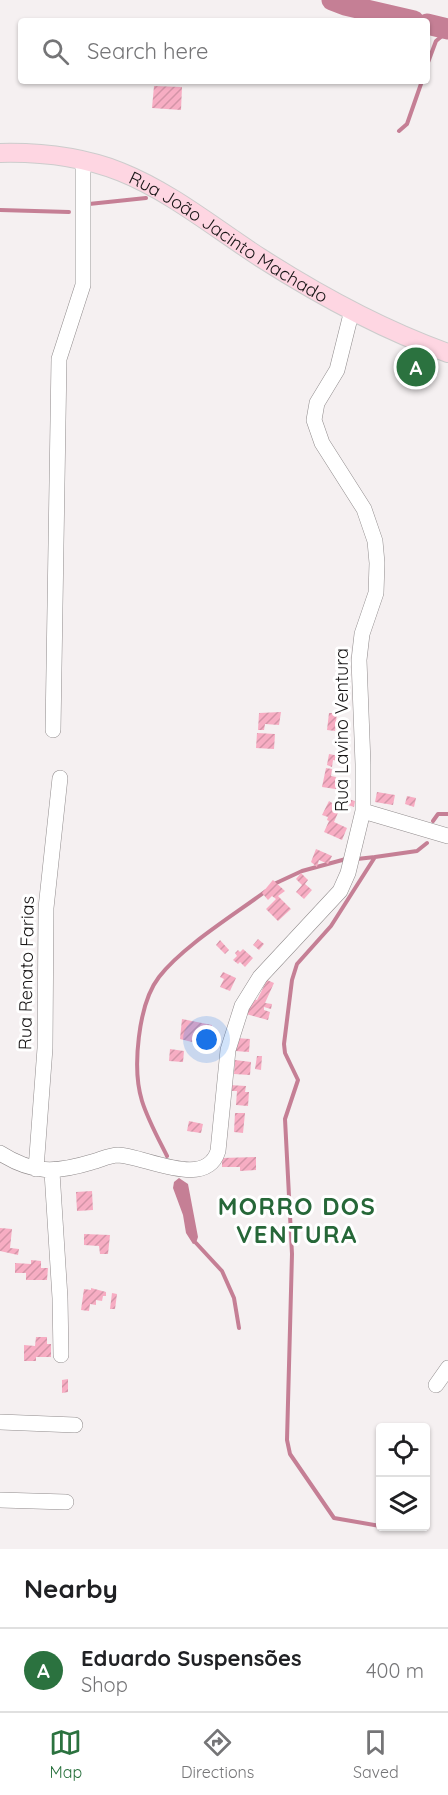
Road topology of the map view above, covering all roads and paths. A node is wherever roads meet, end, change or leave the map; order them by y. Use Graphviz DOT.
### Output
graph roads {
  1 [pos="0,153"];
  2 [pos="83,160"];
  3 [pos="352,310"];
  4 [pos="448,353"];
  5 [pos="53,730"];
  6 [pos="60,778"];
  7 [pos="363,811"];
  8 [pos="448,836"];
  9 [pos="1,1157"];
  10 [pos="36,1169"];
  11 [pos="52,1172"];
  12 [pos="60,1355"];
  13 [pos="448,1368"];
  14 [pos="436,1385"];
  15 [pos="0,1422"];
  16 [pos="75,1425"];
  17 [pos="0,1500"];
  18 [pos="66,1502"];
  1 -- 2 [label="main road, Rua João Jacinto Machado"];
  2 -- 3 [label="main road, Rua João Jacinto Machado"];
  2 -- 5 [label="street"];
  3 -- 4 [label="main road, Rua João Jacinto Machado"];
  3 -- 7 [label="street, Rua Lavino Ventura"];
  6 -- 10 [label="street, Rua Renato Farias"];
  7 -- 8 [label="street"];
  7 -- 11 [label="street, Rua Lavino Ventura"];
  9 -- 10 [label="street, Rua Lavino Ventura"];
  10 -- 11 [label="street, Rua Lavino Ventura"];
  11 -- 12 [label="street"];
  13 -- 14 [label="street"];
  15 -- 16 [label="street"];
  17 -- 18 [label="street"];
}
